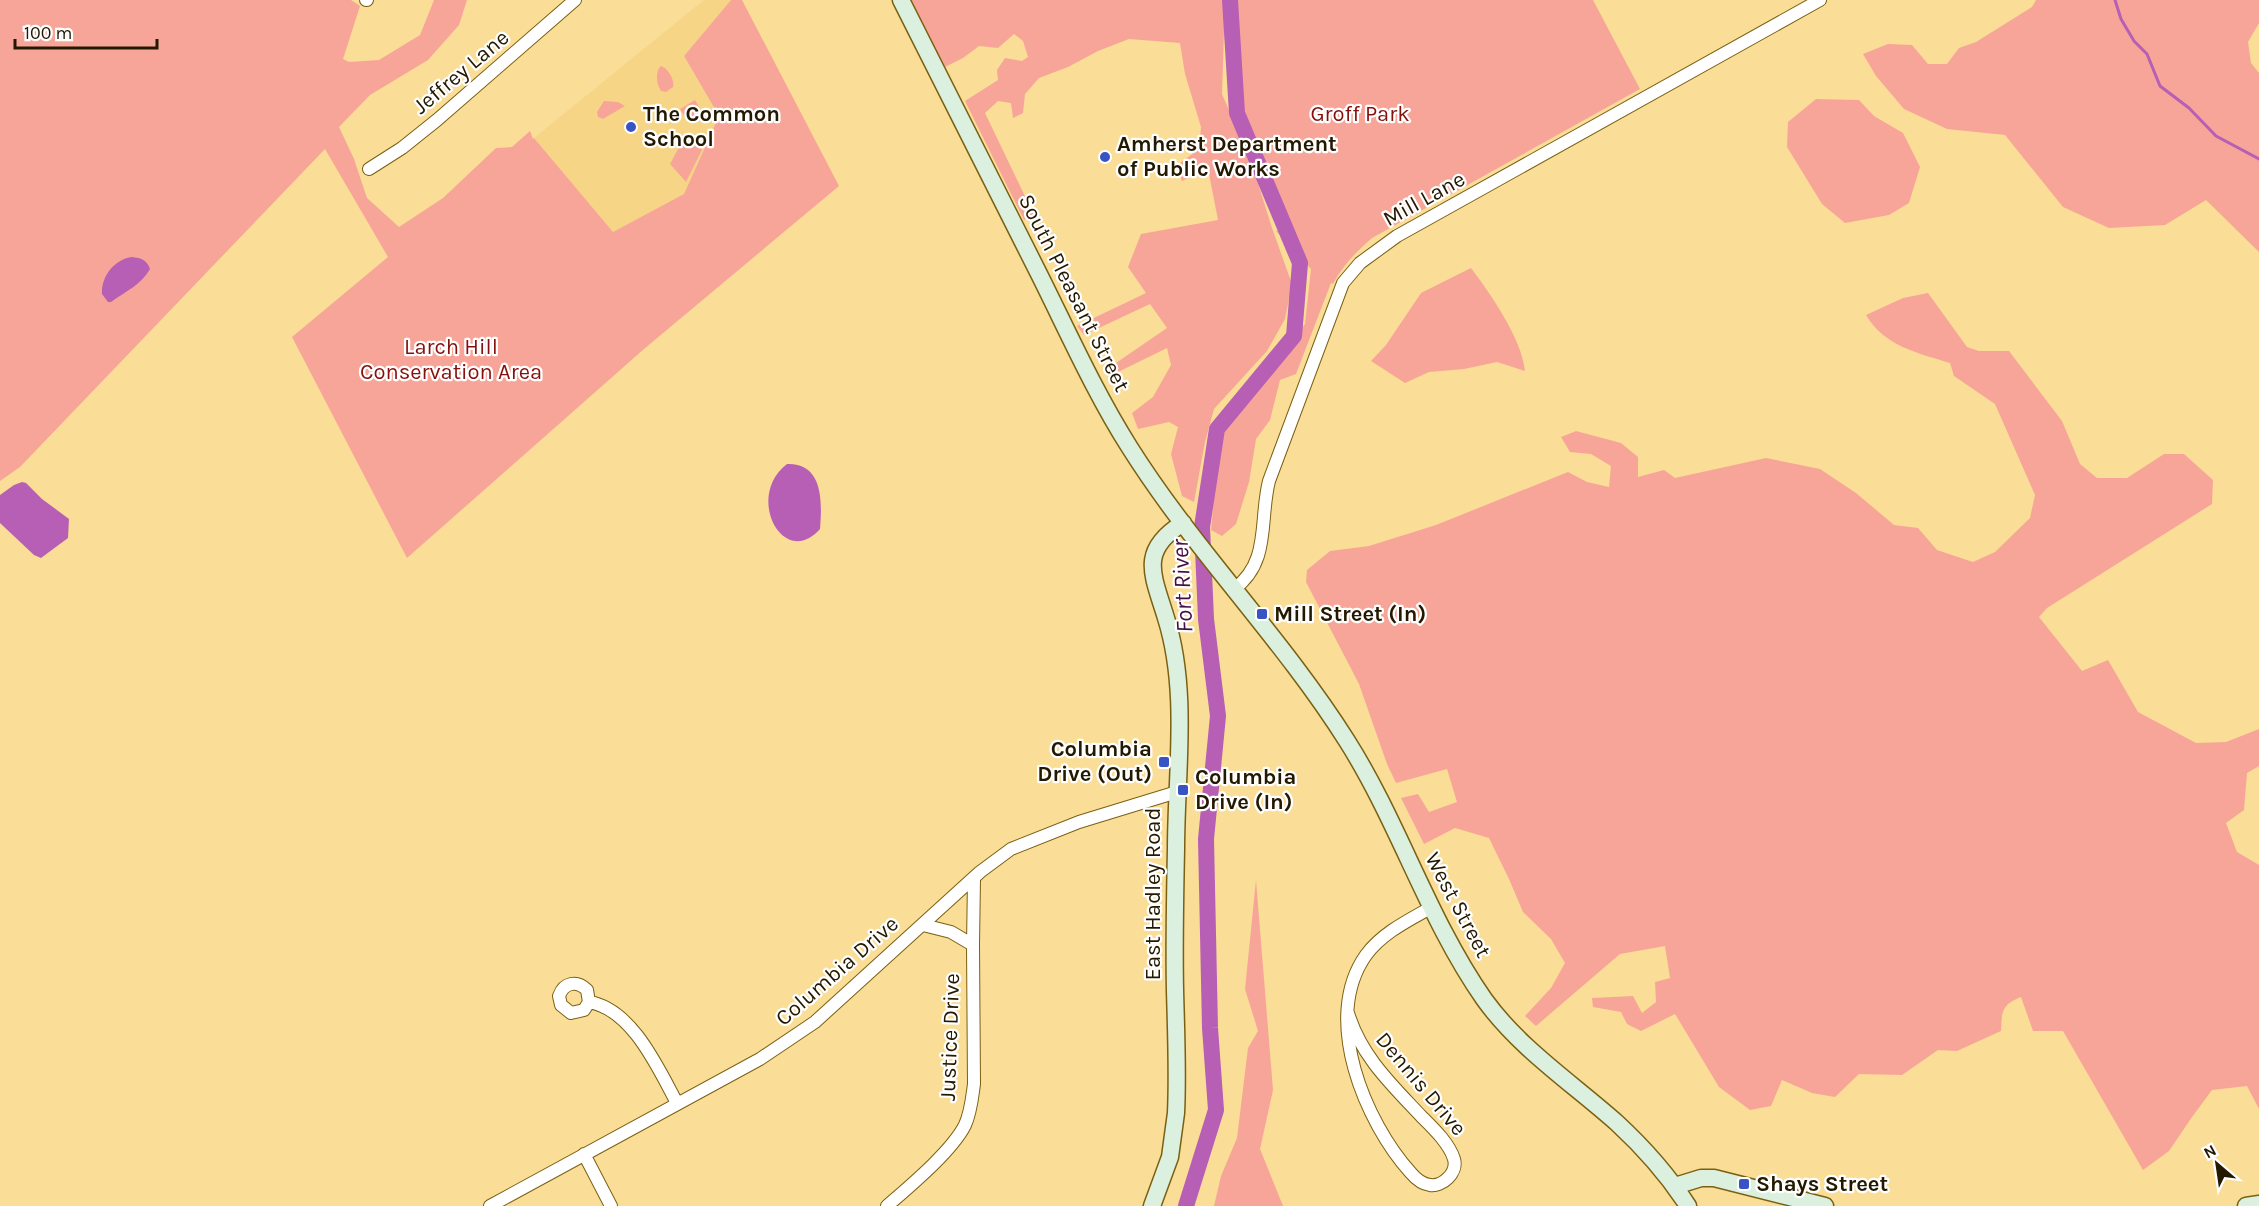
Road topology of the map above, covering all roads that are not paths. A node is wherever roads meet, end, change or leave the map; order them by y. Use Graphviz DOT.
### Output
graph roads {
  1 [pos="575,0"];
  2 [pos="900,0"];
  3 [pos="1820,0"];
  4 [pos="369,169"];
  5 [pos="1187,529"];
  6 [pos="1234,589"];
  7 [pos="1177,792"];
  8 [pos="974,878"];
  9 [pos="1432,907"];
  10 [pos="923,925"];
  11 [pos="973,945"];
  12 [pos="589,1002"];
  13 [pos="1348,1013"];
  14 [pos="676,1103"];
  15 [pos="584,1154"];
  16 [pos="1675,1186"];
  17 [pos="2259,1204"];
  18 [pos="490,1206"];
  19 [pos="612,1206"];
  20 [pos="887,1206"];
  21 [pos="1152,1206"];
  22 [pos="1688,1206"];
  23 [pos="1825,1206"];
  24 [pos="2246,1206"];
  1 -- 4 [label="street, Jeffrey Lane"];
  2 -- 5 [label="main road, South Pleasant Street"];
  3 -- 6 [label="street, Mill Lane"];
  5 -- 6 [label="main road, South Pleasant Street"];
  5 -- 7 [label="main road, East Hadley Road"];
  6 -- 9 [label="main road, West Street"];
  7 -- 8 [label="street, Columbia Drive"];
  7 -- 21 [label="main road, East Hadley Road"];
  8 -- 10 [label="street, Columbia Drive"];
  8 -- 11 [label="street, Justice Drive"];
  9 -- 13 [label="street, Dennis Drive"];
  9 -- 16 [label="main road, West Street"];
  10 -- 11 [label="street, Justice Drive"];
  10 -- 14 [label="street, Columbia Drive"];
  11 -- 20 [label="street, Justice Drive"];
  12 -- 14 [label="street"];
  13 -- 13 [label="street, Dennis Drive"];
  14 -- 15 [label="street, Columbia Drive"];
  15 -- 18 [label="street, Columbia Drive"];
  15 -- 19 [label="street"];
  16 -- 22 [label="main road, West Street"];
  16 -- 23 [label="main road"];
  17 -- 24 [label="main road"];
}
